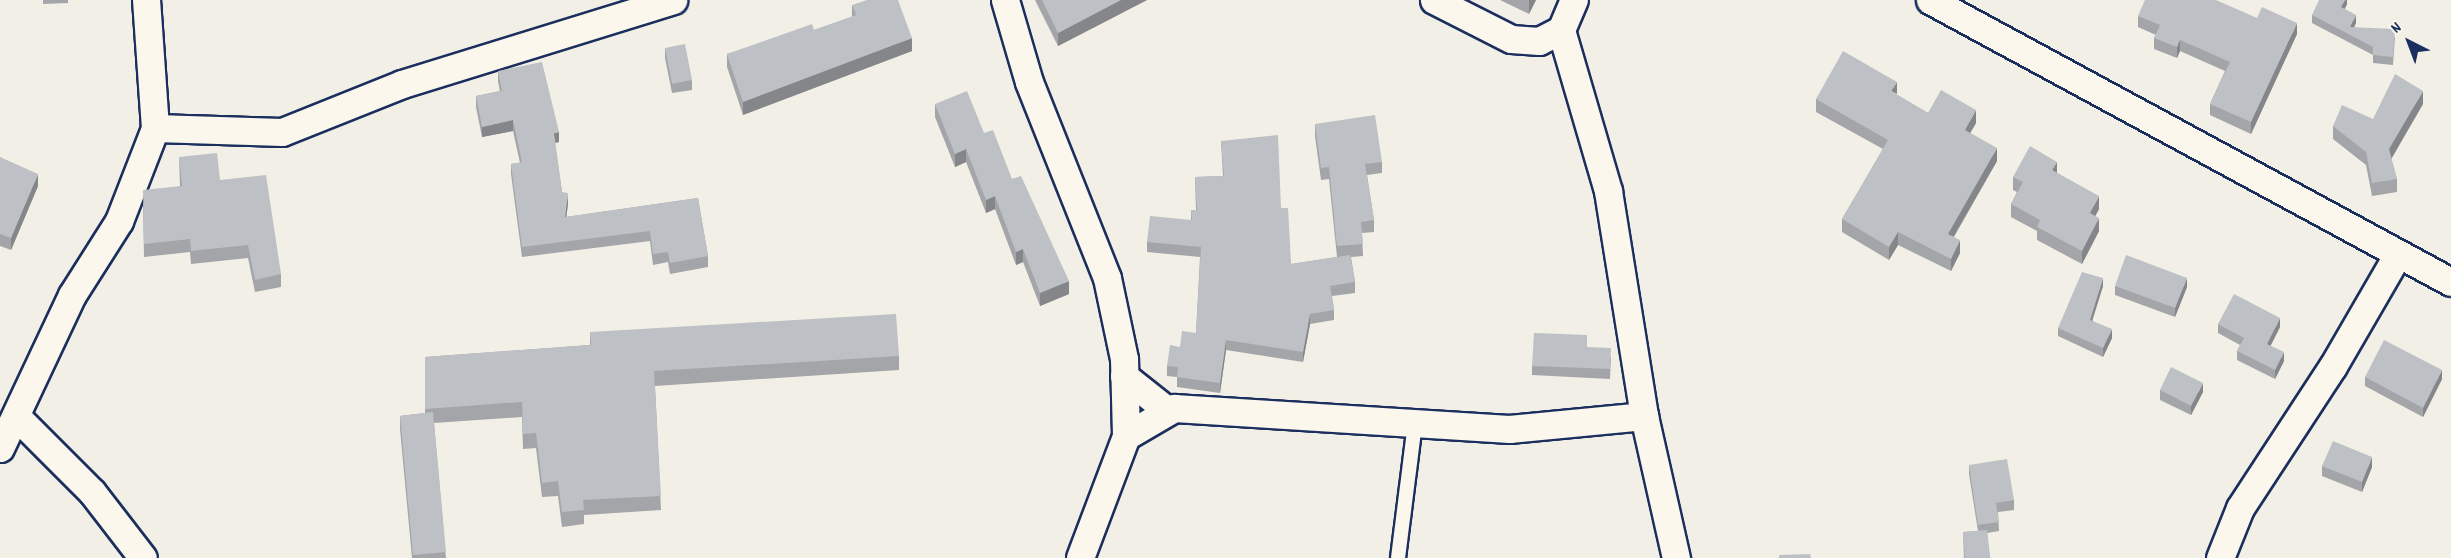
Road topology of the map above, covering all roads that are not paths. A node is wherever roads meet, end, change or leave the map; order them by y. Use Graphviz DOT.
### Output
graph roads {
  1 [pos="146,0"];
  2 [pos="674,0"];
  3 [pos="1005,0"];
  4 [pos="1434,0"];
  5 [pos="1574,0"];
  6 [pos="1930,0"];
  7 [pos="1561,30"];
  8 [pos="155,128"];
  9 [pos="2398,254"];
  10 [pos="2451,282"];
  11 [pos="1124,376"];
  12 [pos="1168,411"];
  13 [pos="1644,416"];
  14 [pos="17,417"];
  15 [pos="1415,423"];
  16 [pos="1126,436"];
  17 [pos="0,448"];
  18 [pos="143,558"];
  19 [pos="1080,558"];
  20 [pos="1398,558"];
  21 [pos="1676,558"];
  22 [pos="2220,558"];
  1 -- 8 [label="street"];
  2 -- 8 [label="street"];
  3 -- 11 [label="street"];
  4 -- 7 [label="street"];
  5 -- 7 [label="street"];
  6 -- 9 [label="street"];
  7 -- 13 [label="street"];
  8 -- 14 [label="street"];
  9 -- 10 [label="street"];
  9 -- 22 [label="street"];
  11 -- 12 [label="street"];
  11 -- 16 [label="street"];
  12 -- 15 [label="street"];
  12 -- 16 [label="street"];
  13 -- 15 [label="street"];
  13 -- 21 [label="street"];
  14 -- 17 [label="street"];
  14 -- 18 [label="street"];
  15 -- 20 [label="lane"];
  16 -- 19 [label="street"];
}
